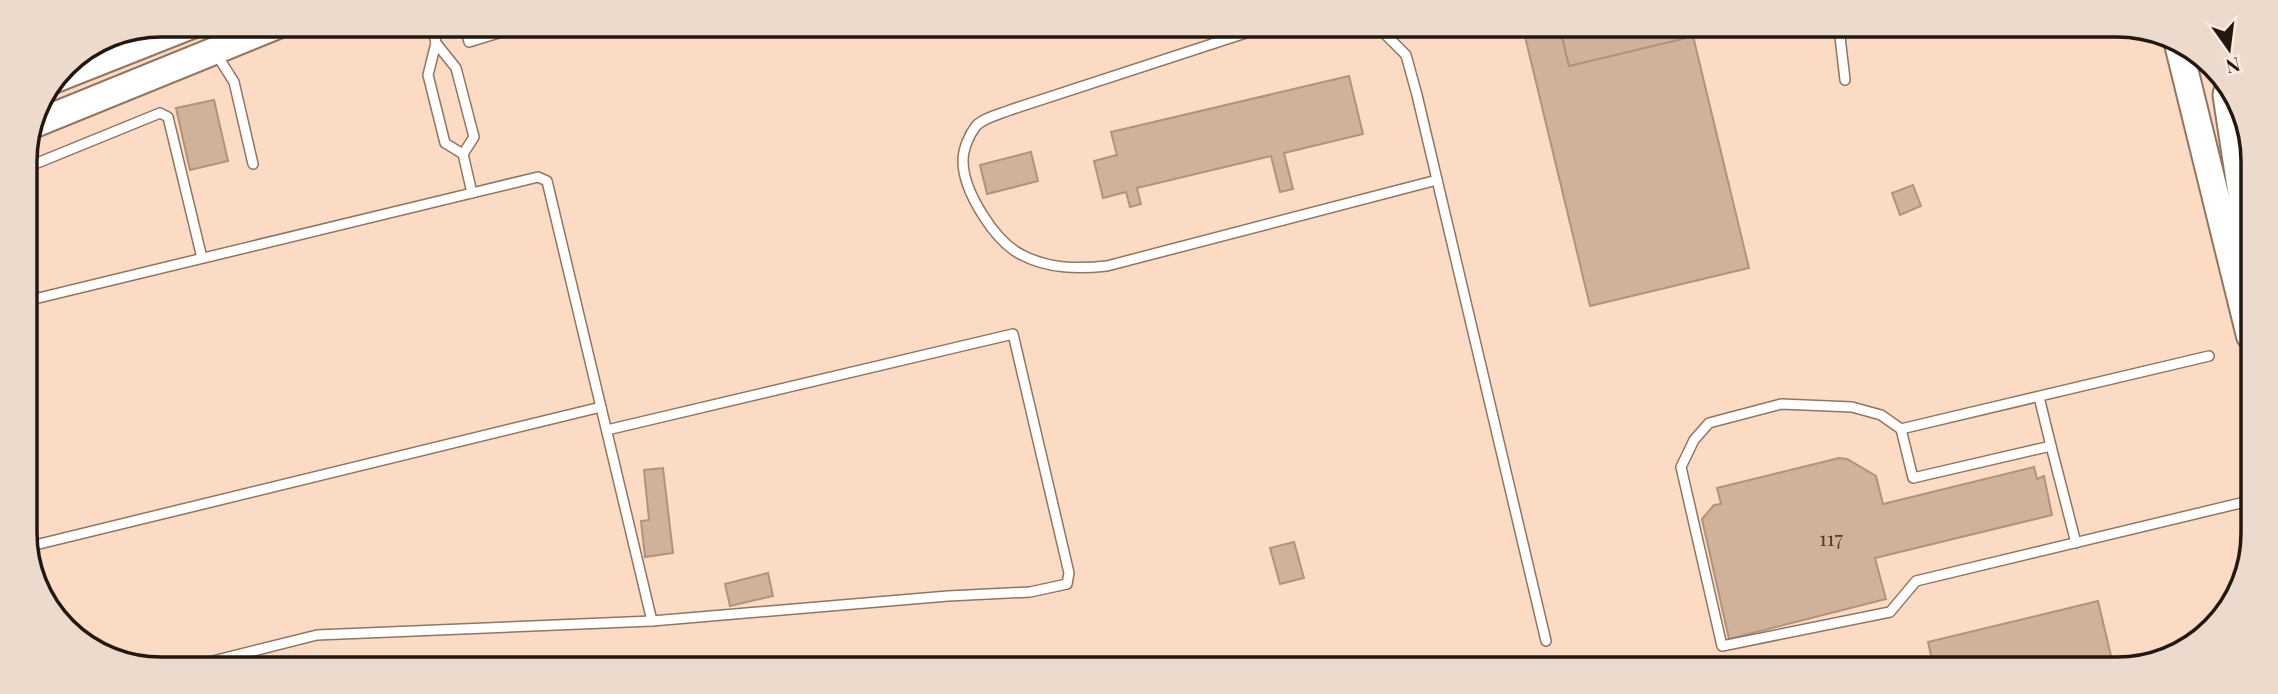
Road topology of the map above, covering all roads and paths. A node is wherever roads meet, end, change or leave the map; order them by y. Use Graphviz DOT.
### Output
graph roads {
  1 [pos="248,37"];
  2 [pos="435,37"];
  3 [pos="469,37"];
  4 [pos="486,37"];
  5 [pos="1233,37"];
  6 [pos="1388,37"];
  7 [pos="1840,37"];
  8 [pos="146,38"];
  9 [pos="436,43"];
  10 [pos="214,51"];
  11 [pos="2180,54"];
  12 [pos="78,69"];
  13 [pos="1845,80"];
  14 [pos="2233,117"];
  15 [pos="43,120"];
  16 [pos="463,154"];
  17 [pos="37,163"];
  18 [pos="253,163"];
  19 [pos="2241,170"];
  20 [pos="1437,180"];
  21 [pos="472,193"];
  22 [pos="202,258"];
  23 [pos="37,298"];
  24 [pos="2241,300"];
  25 [pos="2208,356"];
  26 [pos="2039,397"];
  27 [pos="601,407"];
  28 [pos="1901,429"];
  29 [pos="607,430"];
  30 [pos="2051,446"];
  31 [pos="2241,503"];
  32 [pos="2076,543"];
  33 [pos="37,544"];
  34 [pos="652,621"];
  35 [pos="1546,641"];
  36 [pos="229,657"];
  1 -- 10 [label="main road"];
  2 -- 9 [label="lane"];
  3 -- 4 [label="lane"];
  5 -- 20 [label="lane"];
  6 -- 20 [label="lane"];
  7 -- 13 [label="lane"];
  8 -- 12 [label="main road"];
  9 -- 16 [label="lane"];
  9 -- 16 [label="lane"];
  10 -- 15 [label="main road"];
  10 -- 18 [label="lane"];
  11 -- 24 [label="main road"];
  14 -- 19 [label="highway"];
  16 -- 21 [label="lane"];
  17 -- 22 [label="lane"];
  20 -- 35 [label="lane"];
  21 -- 22 [label="lane"];
  21 -- 27 [label="lane"];
  22 -- 23 [label="lane"];
  25 -- 26 [label="lane"];
  26 -- 28 [label="lane"];
  26 -- 30 [label="lane"];
  27 -- 29 [label="lane"];
  27 -- 33 [label="lane"];
  28 -- 30 [label="lane"];
  28 -- 32 [label="lane"];
  29 -- 34 [label="lane"];
  29 -- 34 [label="lane"];
  30 -- 32 [label="lane"];
  31 -- 32 [label="lane"];
  34 -- 36 [label="lane"];
}
